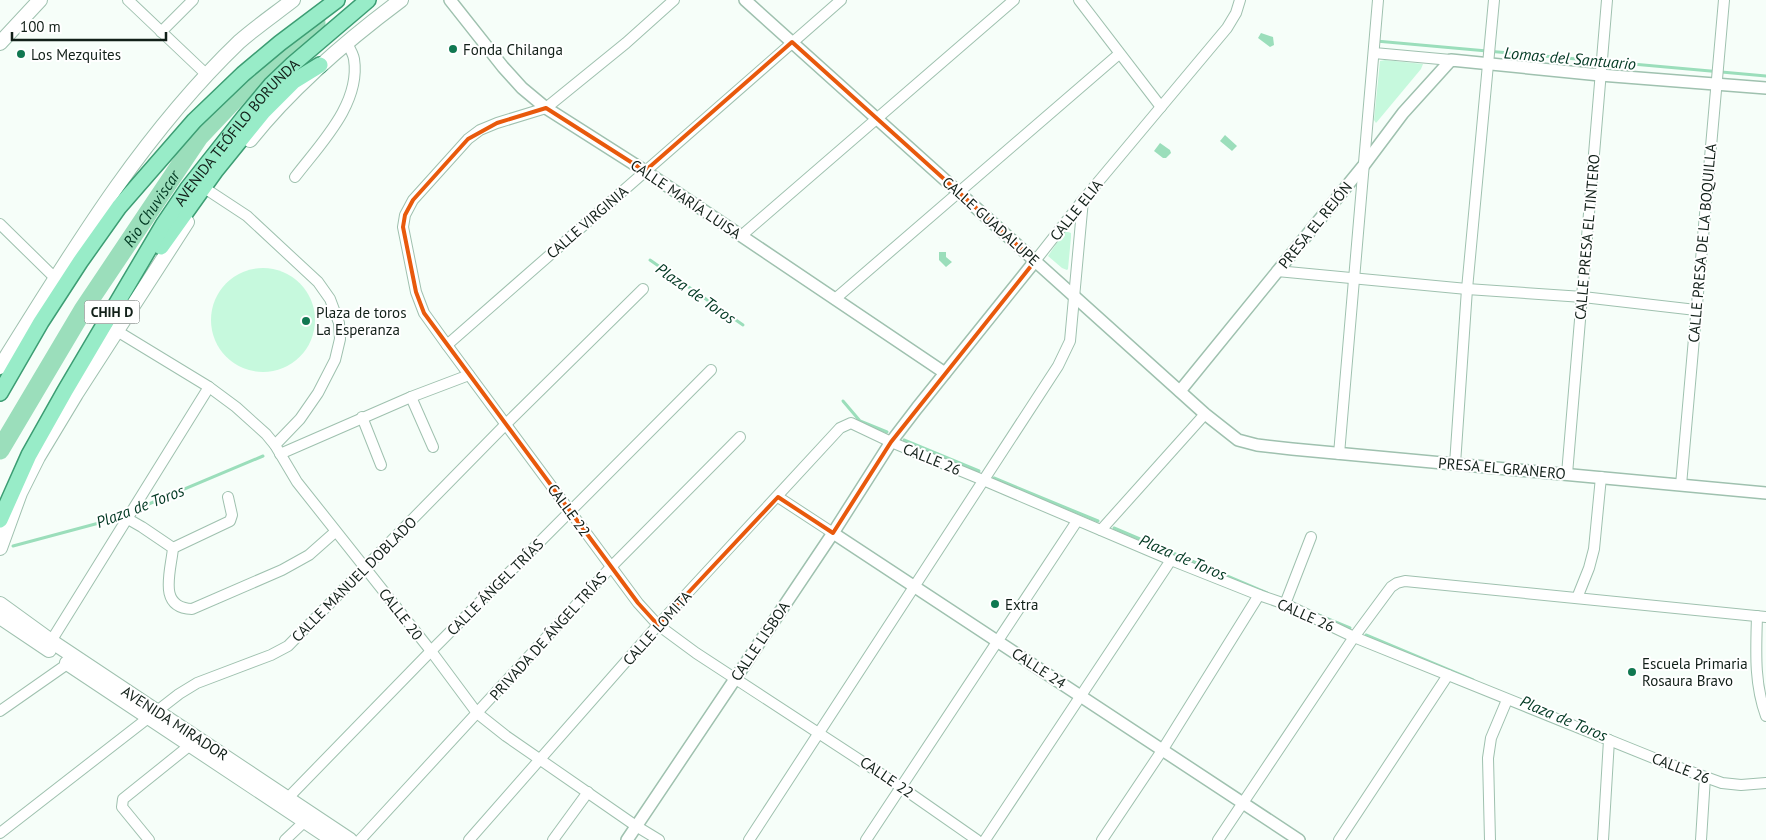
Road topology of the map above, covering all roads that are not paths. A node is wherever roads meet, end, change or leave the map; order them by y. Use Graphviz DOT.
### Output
graph roads {
  1 [pos="40,0"];
  2 [pos="128,0"];
  3 [pos="193,0"];
  4 [pos="293,0"];
  5 [pos="337,0"];
  6 [pos="368,0"];
  7 [pos="401,0"];
  8 [pos="450,0"];
  9 [pos="674,0"];
  10 [pos="745,0"];
  11 [pos="841,0"];
  12 [pos="1014,0"];
  13 [pos="1079,0"];
  14 [pos="1240,0"];
  15 [pos="1378,0"];
  16 [pos="1494,0"];
  17 [pos="1608,0"];
  18 [pos="1724,0"];
  19 [pos="162,32"];
  20 [pos="0,42"];
  21 [pos="346,42"];
  22 [pos="792,42"];
  23 [pos="1374,53"];
  24 [pos="1119,54"];
  25 [pos="1451,60"];
  26 [pos="1488,64"];
  27 [pos="320,65"];
  28 [pos="207,75"];
  29 [pos="1600,75"];
  30 [pos="1716,83"];
  31 [pos="1766,88"];
  32 [pos="546,108"];
  33 [pos="1161,108"];
  34 [pos="876,118"];
  35 [pos="1364,165"];
  36 [pos="645,171"];
  37 [pos="295,177"];
  38 [pos="208,191"];
  39 [pos="959,192"];
  40 [pos="1083,200"];
  41 [pos="0,224"];
  42 [pos="741,236"];
  43 [pos="1035,261"];
  44 [pos="137,271"];
  45 [pos="1277,271"];
  46 [pos="1355,277"];
  47 [pos="55,278"];
  48 [pos="643,289"];
  49 [pos="1467,289"];
  50 [pos="1074,296"];
  51 [pos="1583,298"];
  52 [pos="835,299"];
  53 [pos="1696,310"];
  54 [pos="117,331"];
  55 [pos="447,345"];
  56 [pos="0,368"];
  57 [pos="712,370"];
  58 [pos="945,373"];
  59 [pos="469,375"];
  60 [pos="209,387"];
  61 [pos="1180,391"];
  62 [pos="0,393"];
  63 [pos="411,397"];
  64 [pos="1205,414"];
  65 [pos="362,418"];
  66 [pos="851,423"];
  67 [pos="506,424"];
  68 [pos="740,437"];
  69 [pos="1238,440"];
  70 [pos="891,442"];
  71 [pos="433,447"];
  72 [pos="278,449"];
  73 [pos="1339,454"];
  74 [pos="381,464"];
  75 [pos="1455,464"];
  76 [pos="1567,474"];
  77 [pos="1601,477"];
  78 [pos="983,480"];
  79 [pos="1681,485"];
  80 [pos="1766,493"];
  81 [pos="228,497"];
  82 [pos="778,497"];
  83 [pos="570,511"];
  84 [pos="128,519"];
  85 [pos="0,520"];
  86 [pos="1077,521"];
  87 [pos="1102,530"];
  88 [pos="335,532"];
  89 [pos="833,533"];
  90 [pos="1311,537"];
  91 [pos="0,548"];
  92 [pos="173,548"];
  93 [pos="1170,560"];
  94 [pos="610,567"];
  95 [pos="365,568"];
  96 [pos="916,586"];
  97 [pos="1258,595"];
  98 [pos="1576,598"];
  99 [pos="0,604"];
  100 [pos="1285,604"];
  101 [pos="0,617"];
  102 [pos="1761,617"];
  103 [pos="658,625"];
  104 [pos="1354,637"];
  105 [pos="998,641"];
  106 [pos="49,645"];
  107 [pos="431,651"];
  108 [pos="72,660"];
  109 [pos="1448,675"];
  110 [pos="735,678"];
  111 [pos="1081,695"];
  112 [pos="1507,700"];
  113 [pos="0,712"];
  114 [pos="477,713"];
  115 [pos="152,714"];
  116 [pos="1766,716"];
  117 [pos="819,733"];
  118 [pos="1609,740"];
  119 [pos="194,742"];
  120 [pos="1163,749"];
  121 [pos="540,758"];
  122 [pos="1705,777"];
  123 [pos="1766,784"];
  124 [pos="901,787"];
  125 [pos="588,792"];
  126 [pos="285,801"];
  127 [pos="1242,801"];
  128 [pos="305,821"];
  129 [pos="636,826"];
  130 [pos="0,832"];
  131 [pos="149,840"];
  132 [pos="285,840"];
  133 [pos="333,840"];
  134 [pos="350,840"];
  135 [pos="360,840"];
  136 [pos="469,840"];
  137 [pos="553,840"];
  138 [pos="627,840"];
  139 [pos="659,840"];
  140 [pos="749,840"];
  141 [pos="866,840"];
  142 [pos="977,840"];
  143 [pos="985,840"];
  144 [pos="1102,840"];
  145 [pos="1218,840"];
  146 [pos="1299,840"];
  147 [pos="1339,840"];
  148 [pos="1490,840"];
  149 [pos="1604,840"];
  150 [pos="1701,840"];
  1 -- 20 [label="main road"];
  2 -- 19 [label="street"];
  3 -- 19 [label="street"];
  4 -- 28 [label="main road"];
  5 -- 62 [label="main road"];
  6 -- 44 [label="main road, AVENIDA TEÓFILO BORUNDA / CHIH D"];
  7 -- 21 [label="main road, AVENIDA TEÓFILO BORUNDA"];
  8 -- 32 [label="street, CALLE MARÍA LUISA"];
  9 -- 32 [label="street"];
  10 -- 22 [label="street, CALLE GUADALUPE"];
  11 -- 22 [label="street, CALLE VIRGINIA"];
  12 -- 34 [label="street"];
  13 -- 24 [label="street"];
  14 -- 33 [label="street, CALLE ELIA"];
  15 -- 23 [label="street"];
  16 -- 26 [label="street"];
  17 -- 29 [label="street, CALLE PRESA EL TINTERO"];
  18 -- 30 [label="street, CALLE PRESA DE LA BOQUILLA"];
  19 -- 28 [label="street"];
  21 -- 27 [label="main road, AVENIDA TEÓFILO BORUNDA"];
  21 -- 37 [label="street"];
  22 -- 34 [label="street, CALLE GUADALUPE"];
  22 -- 36 [label="street, CALLE VIRGINIA"];
  23 -- 25 [label="street"];
  23 -- 35 [label="street"];
  24 -- 33 [label="street"];
  24 -- 39 [label="street"];
  25 -- 26 [label="street"];
  25 -- 35 [label="street, PRESA EL REJÓN"];
  26 -- 29 [label="street"];
  26 -- 49 [label="street"];
  27 -- 38 [label="main road, AVENIDA TEÓFILO BORUNDA"];
  27 -- 44 [label="main road"];
  28 -- 47 [label="main road"];
  29 -- 30 [label="street"];
  29 -- 51 [label="street, CALLE PRESA EL TINTERO"];
  30 -- 31 [label="street"];
  30 -- 53 [label="street, CALLE PRESA DE LA BOQUILLA"];
  32 -- 36 [label="street, CALLE MARÍA LUISA"];
  32 -- 55 [label="street, CALLE 22"];
  33 -- 40 [label="street, CALLE ELIA"];
  34 -- 39 [label="street, CALLE GUADALUPE"];
  34 -- 42 [label="street"];
  35 -- 45 [label="street, PRESA EL REJÓN"];
  35 -- 46 [label="street"];
  36 -- 42 [label="street, CALLE MARÍA LUISA"];
  36 -- 55 [label="street, CALLE VIRGINIA"];
  38 -- 54 [label="main road, AVENIDA TEÓFILO BORUNDA"];
  38 -- 72 [label="street"];
  39 -- 43 [label="street, CALLE GUADALUPE"];
  39 -- 52 [label="street"];
  40 -- 43 [label="street, CALLE ELIA"];
  40 -- 50 [label="street"];
  41 -- 47 [label="street"];
  42 -- 52 [label="street, CALLE MARÍA LUISA"];
  43 -- 50 [label="street, CALLE GUADALUPE"];
  43 -- 58 [label="street, CALLE ELIA"];
  44 -- 85 [label="main road, AVENIDA TEÓFILO BORUNDA / CHIH D"];
  45 -- 46 [label="street"];
  45 -- 61 [label="street, PRESA EL REJÓN"];
  46 -- 49 [label="street"];
  46 -- 73 [label="street"];
  47 -- 56 [label="main road"];
  48 -- 67 [label="street, CALLE MANUEL DOBLADO"];
  49 -- 51 [label="street"];
  49 -- 75 [label="street"];
  50 -- 61 [label="street, CALLE GUADALUPE"];
  50 -- 78 [label="street"];
  51 -- 53 [label="street"];
  51 -- 76 [label="street, CALLE PRESA EL TINTERO"];
  52 -- 58 [label="street, CALLE MARÍA LUISA"];
  53 -- 79 [label="street, CALLE PRESA DE LA BOQUILLA"];
  54 -- 60 [label="street, CALLE 20"];
  54 -- 91 [label="main road, AVENIDA TEÓFILO BORUNDA"];
  55 -- 59 [label="street, CALLE 22"];
  57 -- 83 [label="street, CALLE ÁNGEL TRÍAS"];
  58 -- 70 [label="street, CALLE ELIA"];
  59 -- 63 [label="street"];
  59 -- 67 [label="street, CALLE 22"];
  60 -- 72 [label="street, CALLE 20"];
  60 -- 84 [label="street"];
  61 -- 64 [label="street, CALLE GUADALUPE"];
  63 -- 65 [label="street"];
  63 -- 71 [label="street"];
  64 -- 69 [label="street, CALLE GUADALUPE"];
  64 -- 87 [label="street"];
  65 -- 72 [label="street"];
  65 -- 74 [label="street"];
  66 -- 70 [label="street, CALLE 26"];
  66 -- 82 [label="street, CALLE LOMITA"];
  67 -- 83 [label="street, CALLE 22"];
  67 -- 95 [label="street, CALLE MANUEL DOBLADO"];
  68 -- 94 [label="street, PRIVADA DE ÁNGEL TRÍAS"];
  69 -- 73 [label="street, PRESA EL GRANERO"];
  70 -- 78 [label="street, CALLE 26"];
  70 -- 89 [label="street, CALLE LISBOA"];
  72 -- 88 [label="street, CALLE 20"];
  73 -- 75 [label="street, PRESA EL GRANERO"];
  75 -- 76 [label="street, PRESA EL GRANERO"];
  76 -- 77 [label="street, PRESA EL GRANERO"];
  77 -- 79 [label="street, PRESA EL GRANERO"];
  77 -- 98 [label="street"];
  78 -- 86 [label="street, CALLE 26"];
  78 -- 96 [label="street"];
  79 -- 80 [label="street, PRESA EL GRANERO"];
  81 -- 92 [label="street"];
  82 -- 89 [label="street, CALLE 24"];
  82 -- 103 [label="street, CALLE LOMITA"];
  83 -- 94 [label="street, CALLE 22"];
  83 -- 107 [label="street, CALLE ÁNGEL TRÍAS"];
  84 -- 92 [label="street"];
  84 -- 106 [label="street"];
  86 -- 87 [label="street, CALLE 26"];
  86 -- 105 [label="street"];
  87 -- 93 [label="street, CALLE 26"];
  88 -- 92 [label="street"];
  88 -- 95 [label="street, CALLE 20"];
  89 -- 96 [label="street, CALLE 24"];
  89 -- 110 [label="street, CALLE LISBOA"];
  90 -- 100 [label="street"];
  93 -- 97 [label="street, CALLE 26"];
  93 -- 111 [label="street"];
  94 -- 103 [label="street, CALLE 22"];
  94 -- 114 [label="street, PRIVADA DE ÁNGEL TRÍAS"];
  95 -- 107 [label="street, CALLE 20"];
  95 -- 115 [label="street, CALLE MANUEL DOBLADO"];
  96 -- 105 [label="street, CALLE 24"];
  96 -- 117 [label="street"];
  97 -- 100 [label="street, CALLE 26"];
  97 -- 120 [label="street"];
  98 -- 102 [label="street"];
  98 -- 104 [label="street"];
  99 -- 106 [label="main road, AVENIDA MIRADOR"];
  100 -- 104 [label="street, CALLE 26"];
  101 -- 106 [label="main road, AVENIDA MIRADOR"];
  102 -- 116 [label="street"];
  103 -- 110 [label="street, CALLE 22"];
  103 -- 121 [label="street, CALLE LOMITA"];
  104 -- 109 [label="street, CALLE 26"];
  104 -- 127 [label="street"];
  105 -- 111 [label="street, CALLE 24"];
  105 -- 124 [label="street"];
  106 -- 108 [label="main road, AVENIDA MIRADOR"];
  107 -- 114 [label="street, CALLE 20"];
  107 -- 126 [label="street, CALLE ÁNGEL TRÍAS"];
  108 -- 113 [label="street"];
  108 -- 115 [label="main road, AVENIDA MIRADOR"];
  109 -- 112 [label="street, CALLE 26"];
  109 -- 147 [label="street"];
  110 -- 117 [label="street, CALLE 22"];
  110 -- 129 [label="street, CALLE LISBOA"];
  111 -- 120 [label="street, CALLE 24"];
  111 -- 143 [label="street"];
  112 -- 118 [label="street, CALLE 26"];
  112 -- 148 [label="street"];
  114 -- 121 [label="street, CALLE 20"];
  114 -- 135 [label="street, PRIVADA DE ÁNGEL TRÍAS"];
  115 -- 119 [label="main road, AVENIDA MIRADOR"];
  115 -- 130 [label="street, CALLE MANUEL DOBLADO"];
  117 -- 124 [label="street, CALLE 22"];
  117 -- 140 [label="street"];
  118 -- 122 [label="street, CALLE 26"];
  118 -- 149 [label="street"];
  119 -- 126 [label="main road, AVENIDA MIRADOR"];
  119 -- 131 [label="street"];
  120 -- 127 [label="street, CALLE 24"];
  120 -- 144 [label="street"];
  121 -- 125 [label="street, CALLE 20"];
  121 -- 136 [label="street, CALLE LOMITA"];
  122 -- 123 [label="street, CALLE 26"];
  122 -- 150 [label="street"];
  124 -- 141 [label="street"];
  124 -- 142 [label="street, CALLE 22"];
  125 -- 129 [label="street, CALLE 20"];
  125 -- 137 [label="street"];
  126 -- 128 [label="main road, AVENIDA MIRADOR"];
  126 -- 134 [label="main road, AVENIDA MIRADOR"];
  127 -- 145 [label="street"];
  127 -- 146 [label="street, CALLE 24"];
  128 -- 132 [label="street"];
  128 -- 133 [label="main road, AVENIDA MIRADOR"];
  129 -- 138 [label="street, CALLE LISBOA"];
  129 -- 139 [label="street, CALLE 20"];
}
